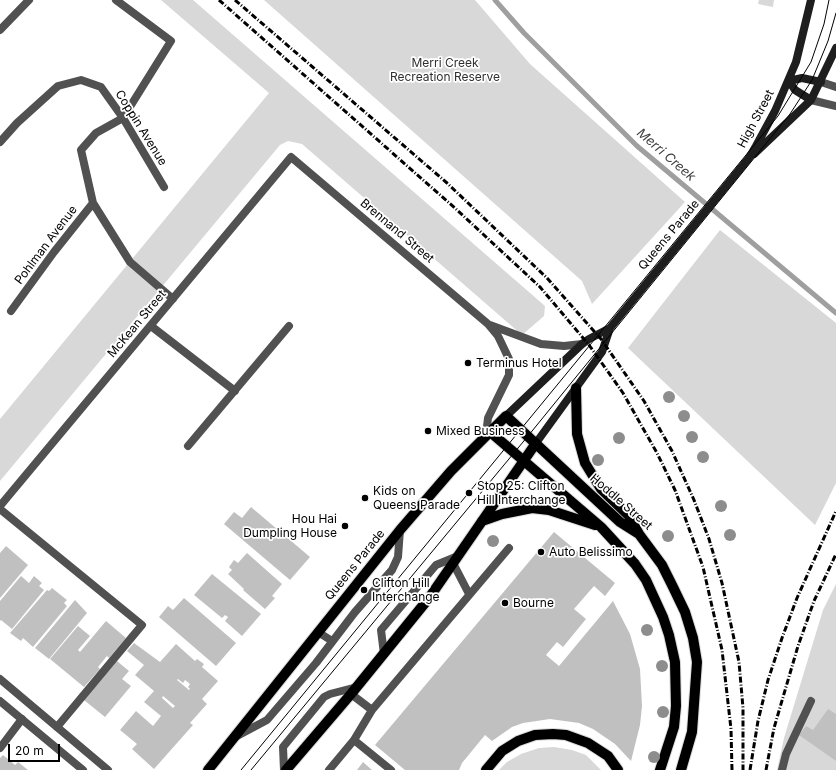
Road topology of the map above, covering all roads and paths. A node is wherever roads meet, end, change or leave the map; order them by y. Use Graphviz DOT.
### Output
graph roads {
  1 [pos="28,0"];
  2 [pos="116,0"];
  3 [pos="812,0"];
  4 [pos="0,30"];
  5 [pos="836,48"];
  6 [pos="789,81"];
  7 [pos="821,82"];
  8 [pos="836,87"];
  9 [pos="811,100"];
  10 [pos="836,106"];
  11 [pos="123,118"];
  12 [pos="0,142"];
  13 [pos="291,157"];
  14 [pos="749,158"];
  15 [pos="164,187"];
  16 [pos="93,203"];
  17 [pos="173,299"];
  18 [pos="11,311"];
  19 [pos="488,324"];
  20 [pos="151,326"];
  21 [pos="289,326"];
  22 [pos="610,328"];
  23 [pos="582,344"];
  24 [pos="576,388"];
  25 [pos="235,391"];
  26 [pos="506,416"];
  27 [pos="487,433"];
  28 [pos="536,443"];
  29 [pos="188,446"];
  30 [pos="524,462"];
  31 [pos="0,508"];
  32 [pos="482,522"];
  33 [pos="600,527"];
  34 [pos="400,530"];
  35 [pos="639,534"];
  36 [pos="509,548"];
  37 [pos="460,555"];
  38 [pos="454,565"];
  39 [pos="469,594"];
  40 [pos="318,632"];
  41 [pos="332,641"];
  42 [pos="384,654"];
  43 [pos="0,679"];
  44 [pos="354,691"];
  45 [pos="0,701"];
  46 [pos="811,702"];
  47 [pos="372,710"];
  48 [pos="22,719"];
  49 [pos="57,727"];
  50 [pos="236,736"];
  51 [pos="354,740"];
  52 [pos="0,748"];
  53 [pos="685,759"];
  54 [pos="212,769"];
  55 [pos="83,770"];
  56 [pos="108,770"];
  57 [pos="285,770"];
  58 [pos="329,770"];
  59 [pos="392,770"];
  60 [pos="486,770"];
  61 [pos="618,770"];
  62 [pos="660,770"];
  63 [pos="681,770"];
  64 [pos="685,770"];
  65 [pos="782,770"];
  1 -- 4 [label="street"];
  2 -- 11 [label="street"];
  3 -- 6 [label="main road, High Street"];
  5 -- 7 [label="main road, High Street"];
  6 -- 7 [label="main road"];
  6 -- 9 [label="main road"];
  6 -- 14 [label="main road, High Street"];
  7 -- 8 [label="street"];
  7 -- 9 [label="main road, High Street"];
  9 -- 10 [label="street"];
  9 -- 14 [label="main road, High Street"];
  11 -- 12 [label="street, Coppin Avenue"];
  11 -- 15 [label="street, Coppin Avenue"];
  11 -- 16 [label="street, Pohlman Avenue"];
  13 -- 17 [label="street, McKean Street"];
  13 -- 19 [label="street, Brennand Street"];
  14 -- 22 [label="main road, Queens Parade"];
  16 -- 17 [label="street"];
  16 -- 18 [label="street, Pohlman Avenue"];
  17 -- 20 [label="street, McKean Street"];
  19 -- 23 [label="street, Brennand Street"];
  19 -- 27 [label="street, Brennand Street"];
  20 -- 25 [label="street"];
  20 -- 31 [label="street, McKean Street"];
  21 -- 25 [label="street"];
  22 -- 23 [label="main road, Queens Parade"];
  22 -- 24 [label="main road, Queens Parade"];
  23 -- 26 [label="main road, Queens Parade"];
  24 -- 28 [label="main road, Queens Parade"];
  24 -- 35 [label="main road"];
  25 -- 29 [label="street"];
  26 -- 27 [label="main road, Queens Parade"];
  26 -- 28 [label="main road, Hoddle Street"];
  27 -- 30 [label="main road"];
  27 -- 34 [label="main road, Queens Parade"];
  28 -- 30 [label="main road, Queens Parade"];
  28 -- 35 [label="main road, Hoddle Street"];
  30 -- 32 [label="main road, Queens Parade"];
  30 -- 33 [label="main road"];
  31 -- 49 [label="street"];
  32 -- 33 [label="main road"];
  32 -- 37 [label="main road, Queens Parade"];
  33 -- 62 [label="main road"];
  34 -- 40 [label="main road, Queens Parade"];
  34 -- 41 [label="street"];
  35 -- 53 [label="main road, Hoddle Street"];
  36 -- 39 [label="street"];
  37 -- 38 [label="main road, Queens Parade"];
  37 -- 42 [label="street"];
  38 -- 39 [label="street"];
  38 -- 42 [label="main road, Queens Parade"];
  39 -- 47 [label="street"];
  40 -- 41 [label="street"];
  40 -- 50 [label="main road, Queens Parade"];
  41 -- 50 [label="street"];
  42 -- 44 [label="main road, Queens Parade"];
  43 -- 49 [label="street"];
  44 -- 47 [label="street"];
  44 -- 57 [label="main road, Queens Parade"];
  44 -- 57 [label="street"];
  45 -- 48 [label="street"];
  46 -- 65 [label="street"];
  47 -- 51 [label="street"];
  48 -- 52 [label="street"];
  48 -- 55 [label="street"];
  49 -- 56 [label="street"];
  50 -- 54 [label="main road, Queens Parade"];
  51 -- 58 [label="street"];
  51 -- 59 [label="street"];
  53 -- 63 [label="main road, Hoddle Street"];
  53 -- 64 [label="street"];
  60 -- 61 [label="main road"];
}
